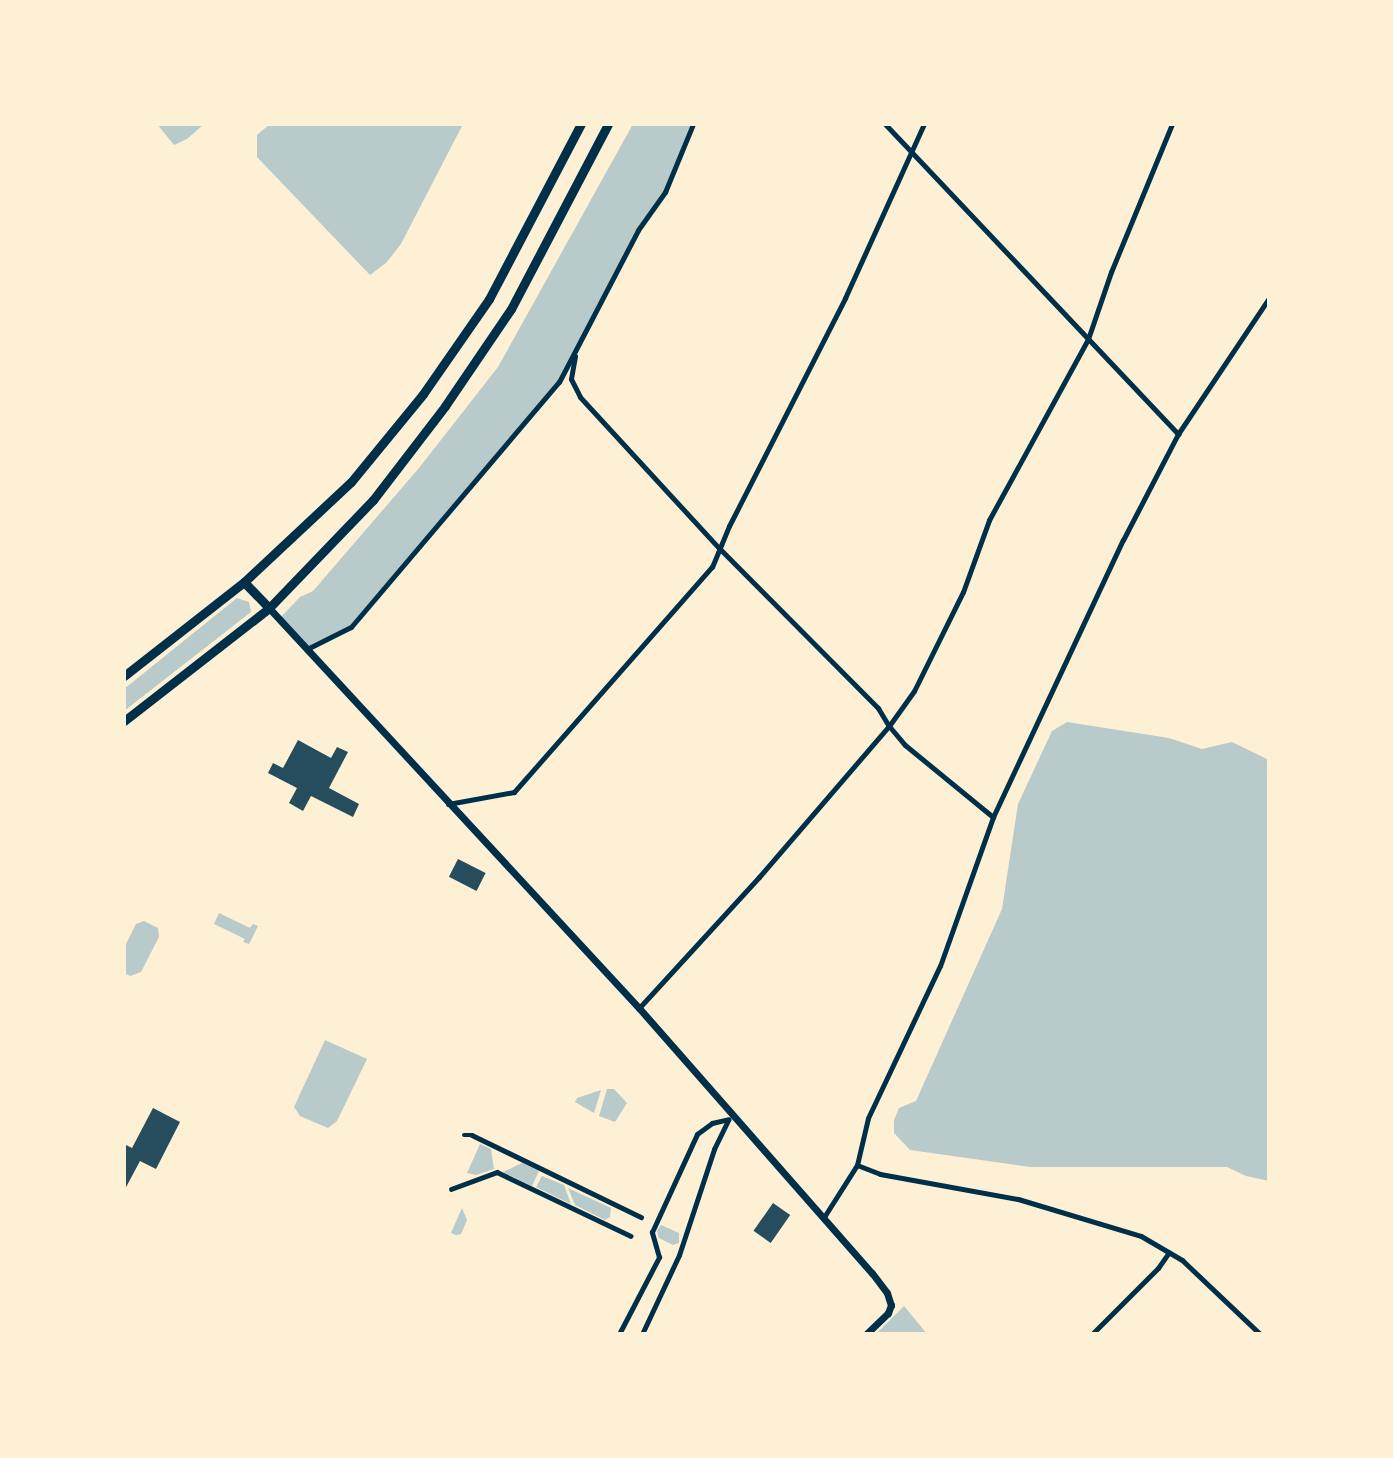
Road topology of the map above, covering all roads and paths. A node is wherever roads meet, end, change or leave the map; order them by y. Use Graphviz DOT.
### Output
graph roads {
  1 [pos="581,124"];
  2 [pos="608,124"];
  3 [pos="693,124"];
  4 [pos="886,124"];
  5 [pos="924,124"];
  6 [pos="1172,124"];
  7 [pos="913,154"];
  8 [pos="1269,298"];
  9 [pos="1088,340"];
  10 [pos="576,350"];
  11 [pos="1178,435"];
  12 [pos="719,548"];
  13 [pos="244,582"];
  14 [pos="269,608"];
  15 [pos="307,649"];
  16 [pos="124,676"];
  17 [pos="124,721"];
  18 [pos="889,726"];
  19 [pos="448,804"];
  20 [pos="993,817"];
  21 [pos="639,1008"];
  22 [pos="732,1116"];
  23 [pos="464,1135"];
  24 [pos="857,1164"];
  25 [pos="451,1189"];
  26 [pos="641,1217"];
  27 [pos="824,1217"];
  28 [pos="631,1236"];
  29 [pos="1169,1252"];
  30 [pos="620,1334"];
  31 [pos="642,1334"];
  32 [pos="866,1334"];
  33 [pos="1092,1334"];
  34 [pos="1260,1334"];
  1 -- 13 [label="main road"];
  2 -- 14 [label="main road"];
  3 -- 10 [label="street"];
  4 -- 7 [label="street"];
  5 -- 7 [label="street"];
  6 -- 9 [label="street"];
  7 -- 9 [label="street"];
  7 -- 12 [label="street"];
  8 -- 11 [label="street"];
  9 -- 11 [label="street"];
  9 -- 18 [label="street"];
  10 -- 12 [label="street"];
  10 -- 15 [label="street"];
  11 -- 20 [label="street"];
  12 -- 18 [label="street"];
  12 -- 19 [label="street"];
  13 -- 14 [label="main road"];
  13 -- 16 [label="main road"];
  14 -- 15 [label="street"];
  14 -- 17 [label="main road"];
  15 -- 19 [label="street"];
  18 -- 20 [label="street"];
  18 -- 21 [label="street"];
  19 -- 21 [label="street"];
  20 -- 24 [label="street"];
  21 -- 22 [label="street"];
  22 -- 27 [label="street"];
  22 -- 30 [label="street"];
  22 -- 31 [label="street"];
  23 -- 26 [label="street"];
  24 -- 27 [label="street"];
  24 -- 29 [label="street"];
  25 -- 28 [label="street"];
  27 -- 32 [label="street"];
  29 -- 33 [label="street"];
  29 -- 34 [label="street"];
}
